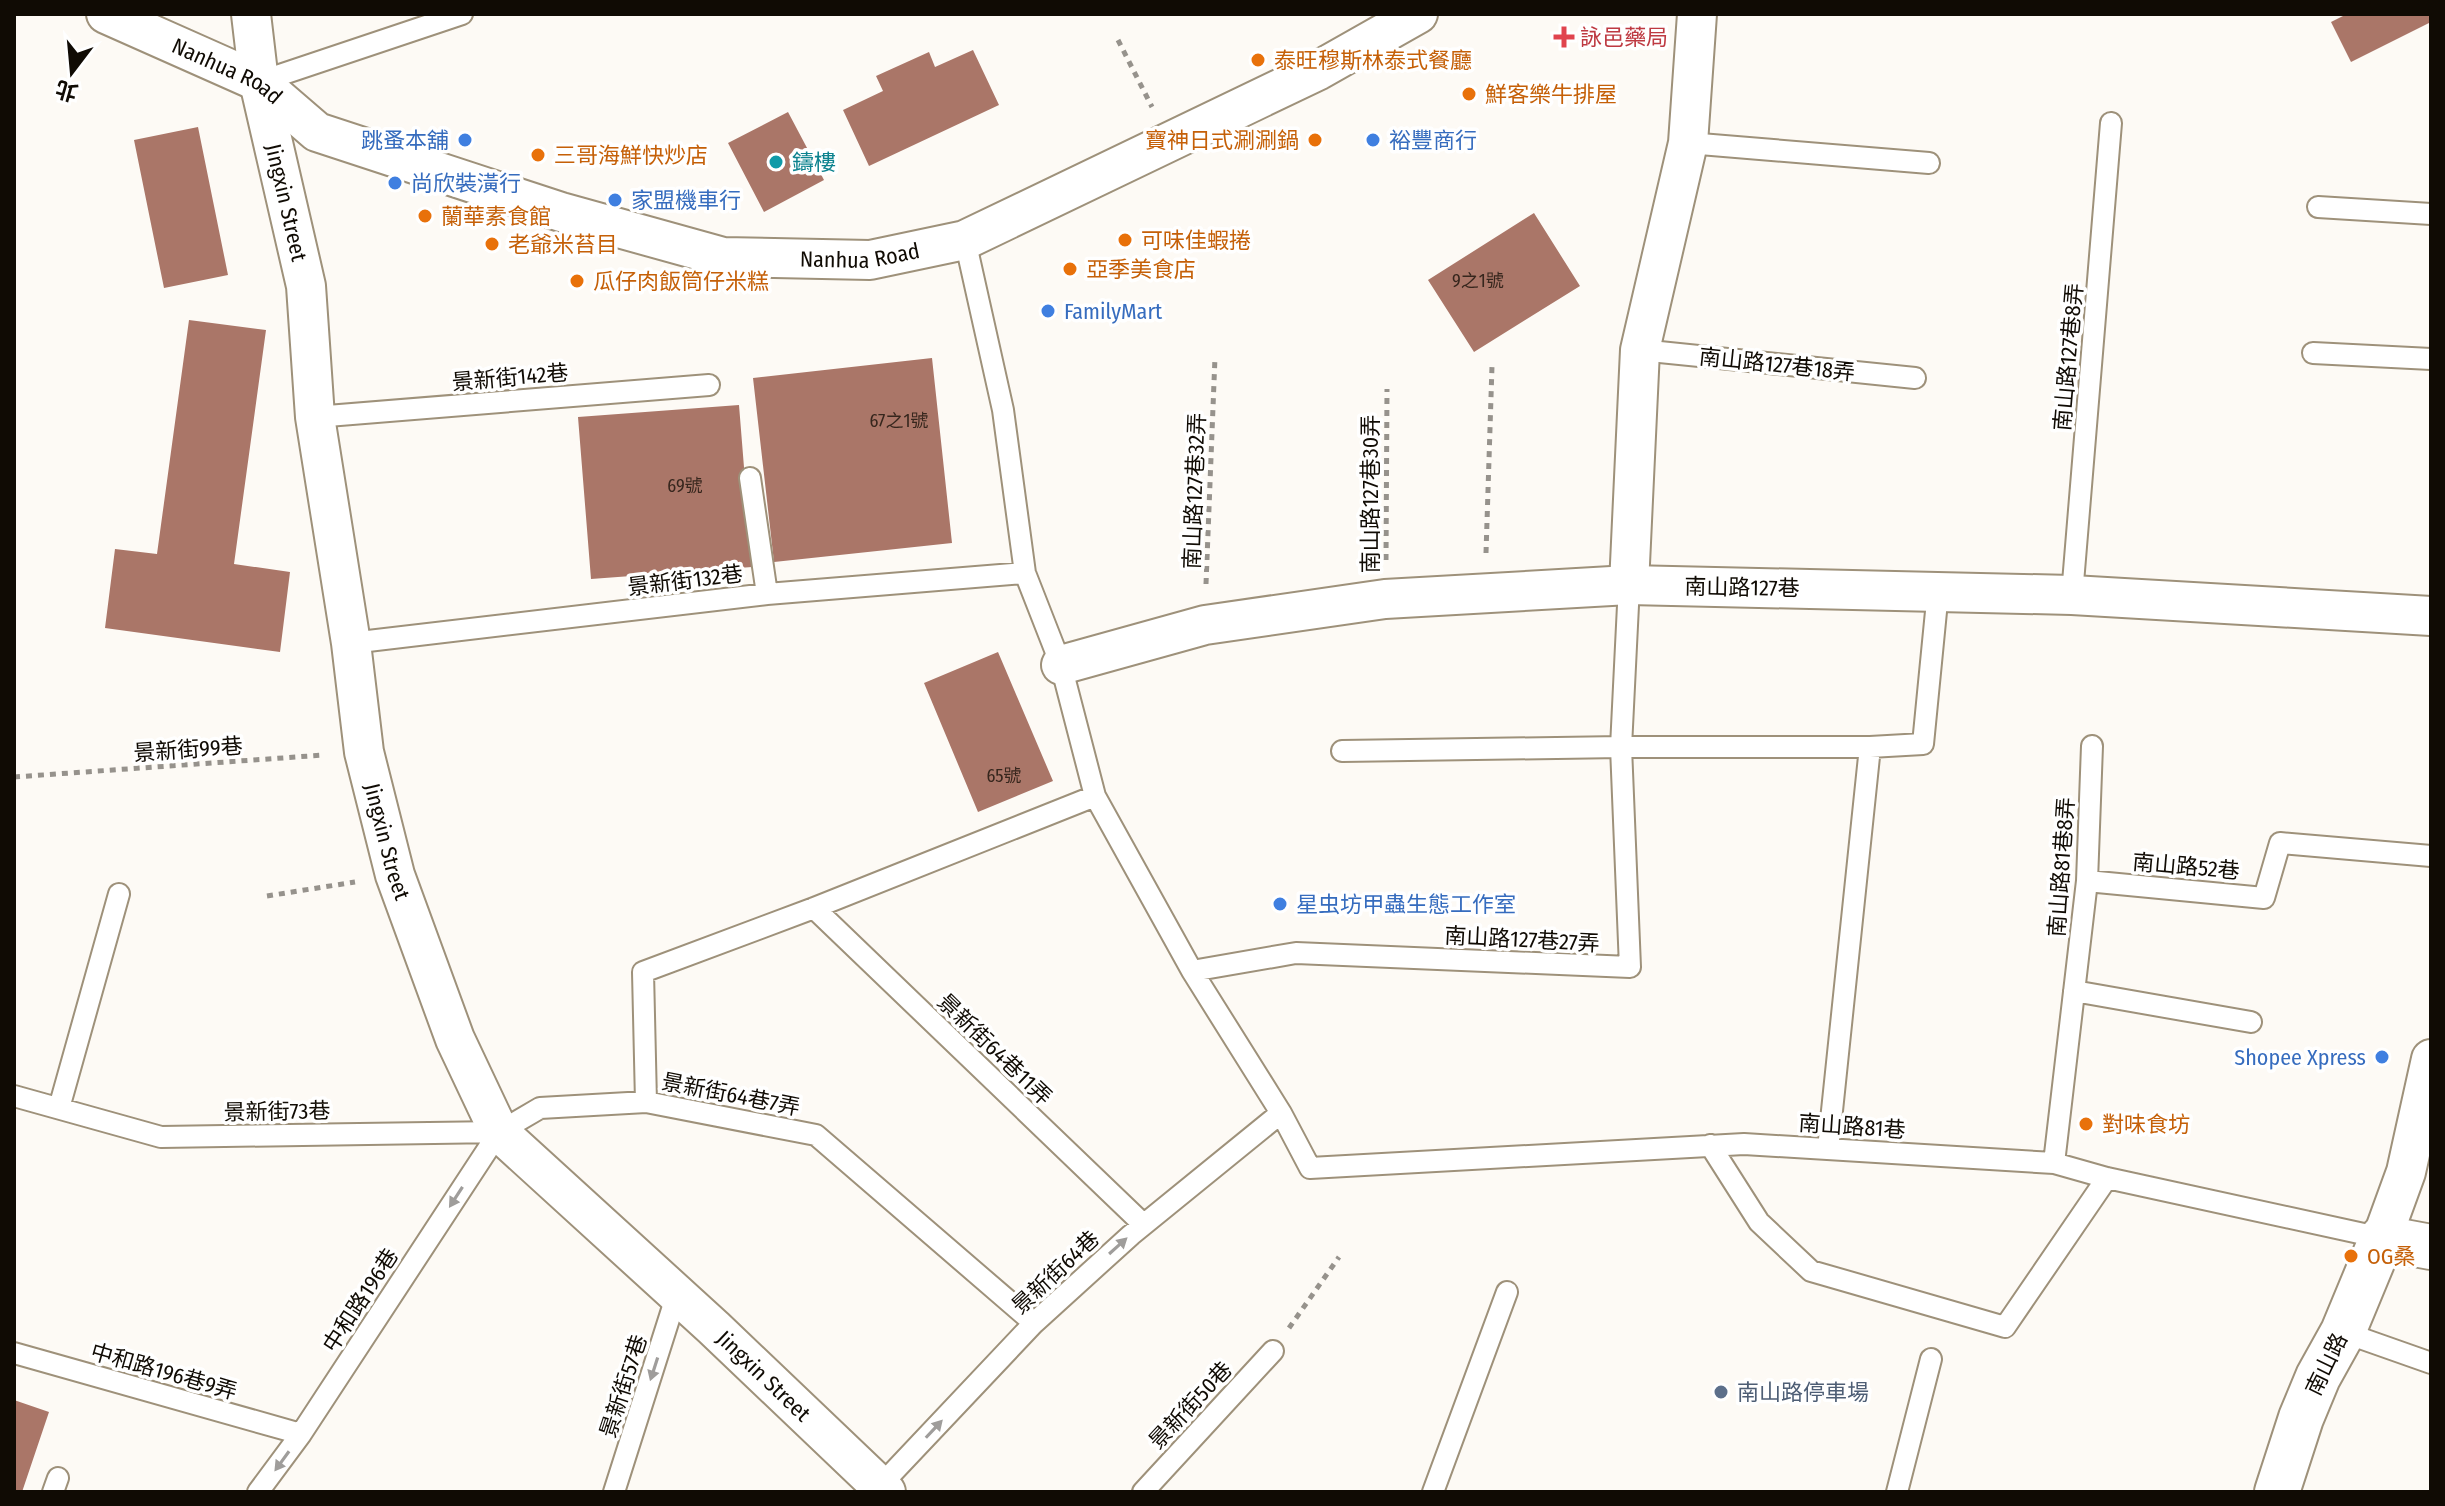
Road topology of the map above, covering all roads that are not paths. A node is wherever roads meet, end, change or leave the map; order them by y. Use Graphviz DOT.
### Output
graph roads {
  1 [pos="106,14"];
  2 [pos="251,14"];
  3 [pos="462,14"];
  4 [pos="1418,14"];
  5 [pos="1697,14"];
  6 [pos="259,82"];
  7 [pos="2111,123"];
  8 [pos="1688,143"];
  9 [pos="1929,163"];
  10 [pos="2318,207"];
  11 [pos="2431,214"];
  12 [pos="965,240"];
  13 [pos="1640,350"];
  14 [pos="2313,353"];
  15 [pos="2431,359"];
  16 [pos="1915,378"];
  17 [pos="709,385"];
  18 [pos="315,417"];
  19 [pos="750,478"];
  20 [pos="1025,573"];
  21 [pos="1629,585"];
  22 [pos="1938,591"];
  23 [pos="767,594"];
  24 [pos="2072,595"];
  25 [pos="2431,616"];
  26 [pos="351,643"];
  27 [pos="1061,665"];
  28 [pos="2092,746"];
  29 [pos="1621,747"];
  30 [pos="1870,747"];
  31 [pos="1342,751"];
  32 [pos="1095,796"];
  33 [pos="2431,856"];
  34 [pos="2087,881"];
  35 [pos="119,894"];
  36 [pos="814,908"];
  37 [pos="1192,971"];
  38 [pos="2074,991"];
  39 [pos="2251,1022"];
  40 [pos="2431,1059"];
  41 [pos="14,1096"];
  42 [pos="646,1102"];
  43 [pos="59,1108"];
  44 [pos="1281,1113"];
  45 [pos="499,1132"];
  46 [pos="1710,1145"];
  47 [pos="1828,1149"];
  48 [pos="2054,1163"];
  49 [pos="2107,1178"];
  50 [pos="1143,1224"];
  51 [pos="2382,1238"];
  52 [pos="2431,1247"];
  53 [pos="1507,1292"];
  54 [pos="677,1294"];
  55 [pos="1034,1323"];
  56 [pos="2343,1332"];
  57 [pos="1273,1351"];
  58 [pos="14,1353"];
  59 [pos="1931,1359"];
  60 [pos="2431,1363"];
  61 [pos="301,1434"];
  62 [pos="883,1489"];
  63 [pos="258,1492"];
  64 [pos="614,1492"];
  65 [pos="1143,1492"];
  66 [pos="1433,1492"];
  67 [pos="1897,1492"];
  68 [pos="2277,1492"];
  1 -- 6 [label="street, Nanhua Road"];
  2 -- 6 [label="street, Jingxin Street"];
  3 -- 6 [label="lane"];
  4 -- 12 [label="street, Nanhua Road"];
  5 -- 8 [label="street"];
  6 -- 12 [label="street, Nanhua Road"];
  6 -- 18 [label="street, Jingxin Street"];
  7 -- 24 [label="lane, 南山路127巷8弄"];
  8 -- 9 [label="lane"];
  8 -- 13 [label="street"];
  10 -- 11 [label="lane"];
  12 -- 20 [label="lane"];
  13 -- 16 [label="lane, 南山路127巷18弄"];
  13 -- 21 [label="street"];
  14 -- 15 [label="lane"];
  17 -- 18 [label="lane, 景新街142巷"];
  18 -- 26 [label="street, Jingxin Street"];
  19 -- 23 [label="lane"];
  20 -- 23 [label="lane, 景新街132巷"];
  20 -- 27 [label="lane"];
  21 -- 22 [label="street, 南山路127巷"];
  21 -- 27 [label="street, 南山路127巷"];
  21 -- 29 [label="lane, 南山路127巷27弄"];
  22 -- 24 [label="street, 南山路127巷"];
  22 -- 30 [label="lane"];
  23 -- 26 [label="lane, 景新街132巷"];
  24 -- 25 [label="street, 南山路127巷"];
  26 -- 45 [label="street, Jingxin Street"];
  27 -- 32 [label="lane"];
  28 -- 34 [label="lane, 南山路81巷8弄"];
  29 -- 30 [label="lane"];
  29 -- 31 [label="lane"];
  29 -- 37 [label="lane, 南山路127巷27弄"];
  30 -- 47 [label="lane"];
  32 -- 36 [label="lane"];
  32 -- 37 [label="lane"];
  33 -- 34 [label="lane, 南山路52巷"];
  34 -- 38 [label="lane, 南山路81巷8弄"];
  35 -- 43 [label="lane"];
  36 -- 42 [label="lane"];
  36 -- 50 [label="lane, 景新街64巷11弄"];
  37 -- 44 [label="lane"];
  38 -- 39 [label="lane"];
  38 -- 48 [label="lane, 南山路81巷8弄"];
  40 -- 51 [label="street"];
  41 -- 43 [label="lane, 景新街73巷"];
  42 -- 45 [label="lane, 景新街64巷7弄"];
  42 -- 55 [label="lane, 景新街64巷7弄"];
  43 -- 45 [label="lane, 景新街73巷"];
  44 -- 46 [label="lane, 南山路81巷"];
  44 -- 50 [label="lane, 景新街64巷"];
  45 -- 54 [label="street, Jingxin Street"];
  45 -- 61 [label="lane, 中和路196巷, one-way"];
  46 -- 47 [label="lane, 南山路81巷"];
  46 -- 49 [label="lane"];
  47 -- 48 [label="lane, 南山路81巷"];
  48 -- 49 [label="lane, 南山路81巷"];
  49 -- 51 [label="lane, 南山路81巷"];
  55 -- 50 [label="lane, 景新街64巷, one-way"];
  51 -- 52 [label="street"];
  51 -- 56 [label="street, 南山路"];
  53 -- 66 [label="lane"];
  54 -- 62 [label="street, Jingxin Street"];
  54 -- 64 [label="lane, 景新街57巷, one-way"];
  62 -- 55 [label="lane, 景新街64巷, one-way"];
  56 -- 60 [label="lane"];
  56 -- 68 [label="street, 南山路"];
  57 -- 65 [label="lane, 景新街50巷"];
  58 -- 61 [label="lane, 中和路196巷9弄"];
  59 -- 67 [label="lane"];
  61 -- 63 [label="lane, 中和路196巷, one-way"];
}
